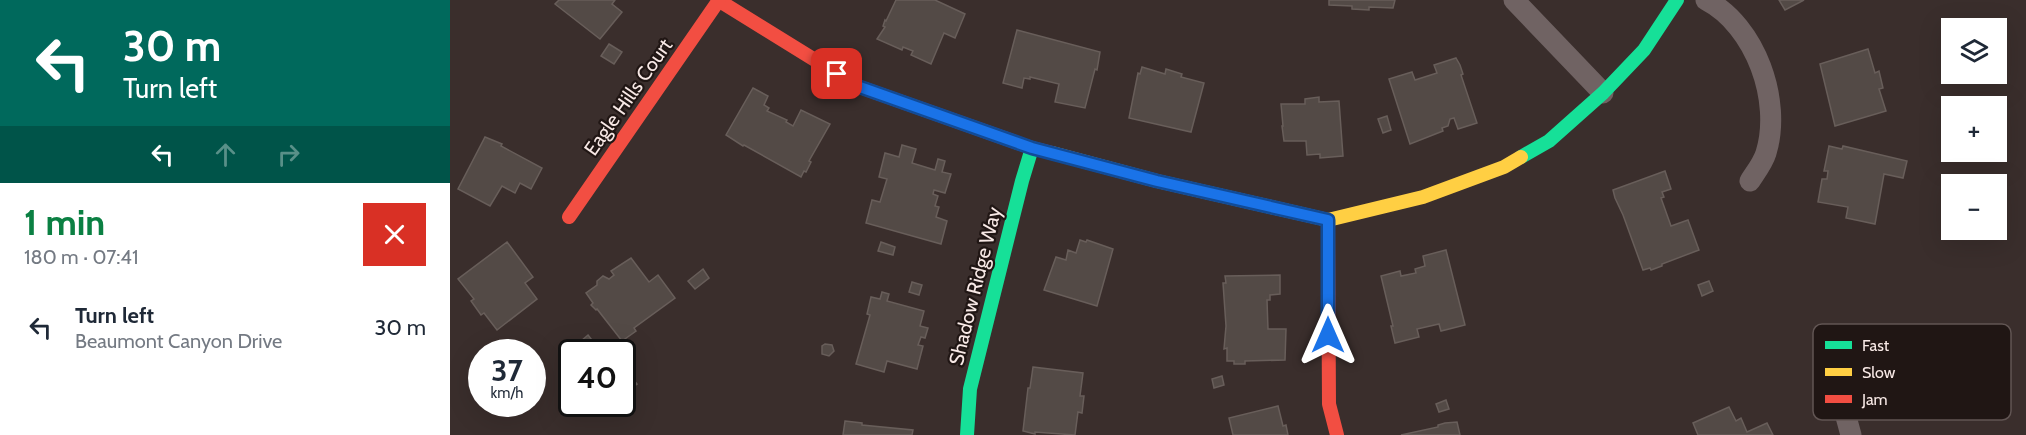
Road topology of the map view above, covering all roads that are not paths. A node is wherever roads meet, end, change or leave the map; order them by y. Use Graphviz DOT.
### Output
graph roads {
  1 [pos="718,0"];
  2 [pos="1514,0"];
  3 [pos="1677,0"];
  4 [pos="1706,0"];
  5 [pos="1603,93"];
  6 [pos="1032,148"];
  7 [pos="1750,181"];
  8 [pos="568,217"];
  9 [pos="1328,220"];
  10 [pos="1847,420"];
  11 [pos="967,435"];
  12 [pos="1336,435"];
  13 [pos="1851,435"];
  1 -- 6 [label="street"];
  1 -- 8 [label="street, Eagle Hills Court"];
  2 -- 5 [label="street"];
  3 -- 5 [label="street"];
  4 -- 7 [label="street"];
  5 -- 9 [label="street"];
  6 -- 9 [label="street"];
  6 -- 11 [label="street, Shadow Ridge Way"];
  9 -- 12 [label="street"];
  10 -- 13 [label="street"];
}
